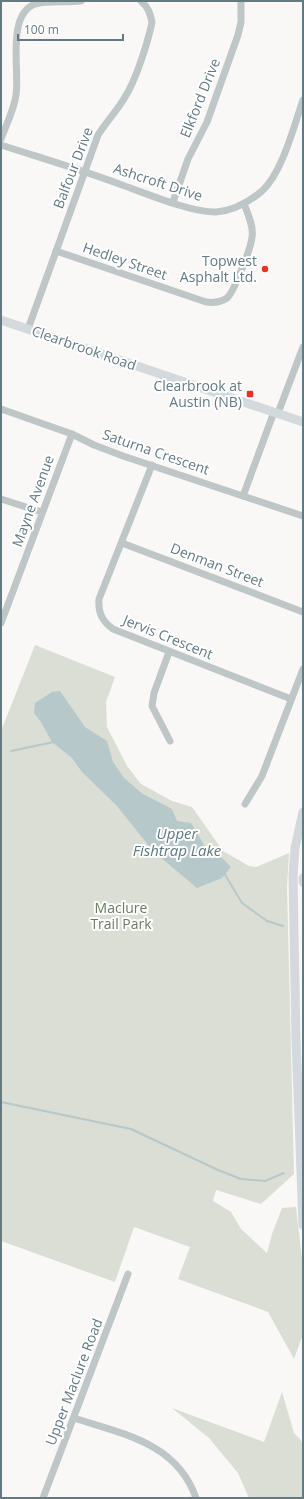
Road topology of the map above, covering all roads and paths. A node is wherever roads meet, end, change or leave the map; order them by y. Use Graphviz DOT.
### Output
graph roads {
  1 [pos="81,1"];
  2 [pos="141,1"];
  3 [pos="241,1"];
  4 [pos="303,100"];
  5 [pos="1,139"];
  6 [pos="1,145"];
  7 [pos="85,172"];
  8 [pos="173,202"];
  9 [pos="244,204"];
  10 [pos="56,251"];
  11 [pos="1,320"];
  12 [pos="28,329"];
  13 [pos="303,348"];
  14 [pos="1,409"];
  15 [pos="276,413"];
  16 [pos="303,422"];
  17 [pos="72,434"];
  18 [pos="152,466"];
  19 [pos="243,496"];
  20 [pos="1,499"];
  21 [pos="42,512"];
  22 [pos="303,516"];
  23 [pos="122,543"];
  24 [pos="303,612"];
  25 [pos="1,623"];
  26 [pos="169,652"];
  27 [pos="303,669"];
  28 [pos="292,699"];
  29 [pos="170,741"];
  30 [pos="245,804"];
  31 [pos="303,812"];
  32 [pos="303,878"];
  33 [pos="303,882"];
  34 [pos="303,1225"];
  35 [pos="128,1274"];
  36 [pos="74,1418"];
  37 [pos="43,1498"];
  38 [pos="196,1498"];
  1 -- 5 [label="street"];
  2 -- 7 [label="street, Balfour Drive"];
  3 -- 8 [label="street, Elkford Drive"];
  4 -- 9 [label="street, Ashcroft Drive"];
  6 -- 7 [label="street, Ashcroft Drive"];
  7 -- 8 [label="street, Ashcroft Drive"];
  7 -- 10 [label="street, Balfour Drive"];
  8 -- 9 [label="street, Ashcroft Drive"];
  9 -- 10 [label="street, Hedley Street"];
  10 -- 12 [label="street, Balfour Drive"];
  11 -- 12 [label="main road, Clearbrook Road"];
  12 -- 15 [label="main road, Clearbrook Road"];
  13 -- 15 [label="street"];
  14 -- 17 [label="street, Saturna Crescent"];
  15 -- 16 [label="main road, Clearbrook Road"];
  15 -- 19 [label="street"];
  17 -- 18 [label="street, Saturna Crescent"];
  17 -- 21 [label="street, Mayne Avenue"];
  18 -- 19 [label="street, Saturna Crescent"];
  18 -- 23 [label="street, Jervis Crescent"];
  19 -- 22 [label="street, Saturna Crescent"];
  20 -- 21 [label="street"];
  21 -- 25 [label="street, Mayne Avenue"];
  23 -- 24 [label="street, Denman Street"];
  23 -- 26 [label="street, Jervis Crescent"];
  26 -- 28 [label="street, Jervis Crescent"];
  26 -- 29 [label="street"];
  27 -- 28 [label="street"];
  28 -- 30 [label="street"];
  31 -- 34 [label="main road"];
  32 -- 33 [label="main road"];
  35 -- 36 [label="street, Upper Maclure Road"];
  36 -- 37 [label="street, Upper Maclure Road"];
  36 -- 38 [label="street"];
}
